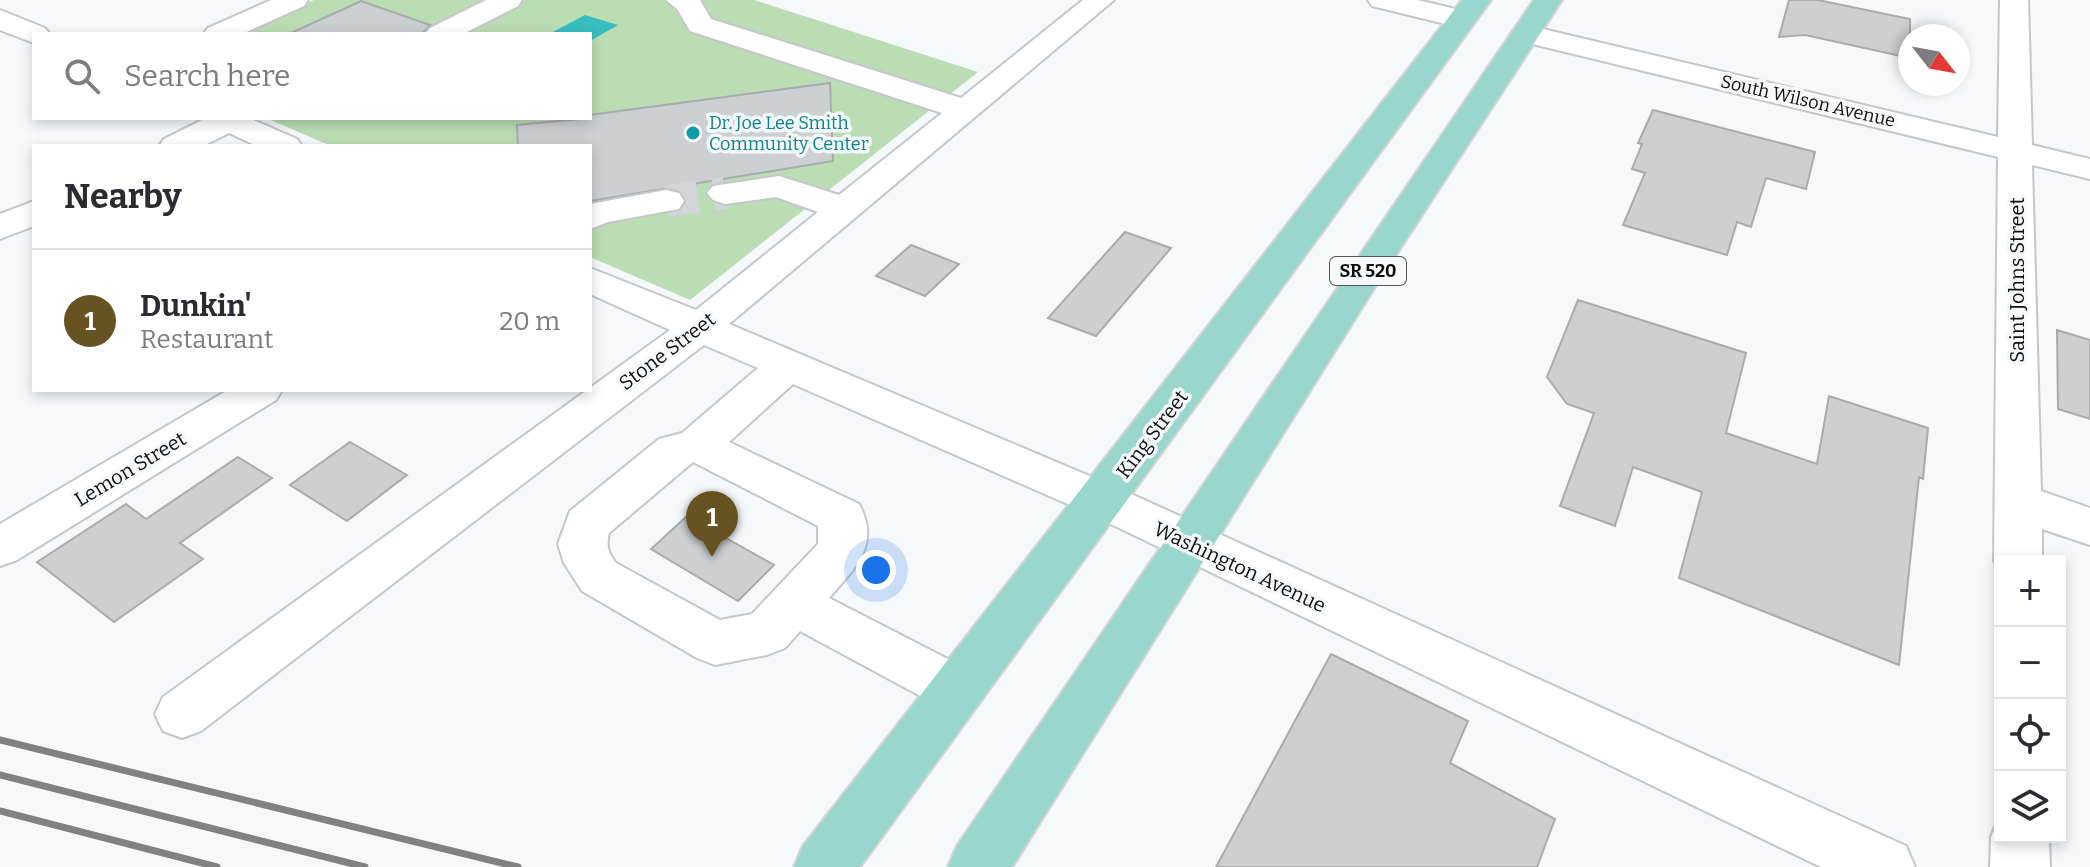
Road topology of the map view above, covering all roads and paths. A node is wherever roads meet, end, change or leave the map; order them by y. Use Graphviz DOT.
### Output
graph roads {
  1 [pos="294,0"];
  2 [pos="508,0"];
  3 [pos="680,0"];
  4 [pos="1100,0"];
  5 [pos="1382,0"];
  6 [pos="1548,0"];
  7 [pos="2014,0"];
  8 [pos="1470,10"];
  9 [pos="0,19"];
  10 [pos="1517,24"];
  11 [pos="222,32"];
  12 [pos="444,32"];
  13 [pos="32,33"];
  14 [pos="964,109"];
  15 [pos="242,122"];
  16 [pos="182,144"];
  17 [pos="281,144"];
  18 [pos="2017,151"];
  19 [pos="2090,169"];
  20 [pos="725,193"];
  21 [pos="666,201"];
  22 [pos="1411,205"];
  23 [pos="843,209"];
  24 [pos="32,213"];
  25 [pos="592,217"];
  26 [pos="0,228"];
  27 [pos="592,281"];
  28 [pos="702,326"];
  29 [pos="789,364"];
  30 [pos="258,392"];
  31 [pos="697,445"];
  32 [pos="740,466"];
  33 [pos="1102,500"];
  34 [pos="2019,502"];
  35 [pos="2090,527"];
  36 [pos="1190,543"];
  37 [pos="0,547"];
  38 [pos="2018,555"];
  39 [pos="794,603"];
  40 [pos="730,640"];
  41 [pos="958,690"];
  42 [pos="182,714"];
  43 [pos="2020,843"];
  44 [pos="824,867"];
  45 [pos="978,867"];
  46 [pos="1885,867"];
  47 [pos="2020,867"];
  1 -- 11 [label="street"];
  2 -- 12 [label="street"];
  3 -- 14 [label="street"];
  4 -- 14 [label="street, Stone Street"];
  5 -- 8 [label="street"];
  6 -- 10 [label="main road, SR 520"];
  7 -- 18 [label="street, Saint Johns Street"];
  8 -- 22 [label="main road"];
  8 -- 33 [label="main road, King Street"];
  9 -- 13 [label="street"];
  10 -- 18 [label="street, South Wilson Avenue"];
  10 -- 22 [label="main road, SR 520"];
  14 -- 23 [label="street, Stone Street"];
  15 -- 16 [label="street"];
  15 -- 17 [label="street"];
  18 -- 19 [label="street, South Wilson Avenue"];
  18 -- 34 [label="street, Saint Johns Street"];
  20 -- 23 [label="street"];
  21 -- 25 [label="street"];
  22 -- 36 [label="main road, SR 520"];
  23 -- 28 [label="street, Stone Street"];
  24 -- 26 [label="street"];
  27 -- 28 [label="street, Washington Avenue"];
  28 -- 29 [label="street, Washington Avenue"];
  28 -- 42 [label="street, Stone Street"];
  29 -- 31 [label="street"];
  29 -- 33 [label="street, Washington Avenue"];
  30 -- 37 [label="street, Lemon Street"];
  31 -- 32 [label="street"];
  31 -- 40 [label="street"];
  32 -- 39 [label="street"];
  32 -- 40 [label="street"];
  33 -- 36 [label="street, Washington Avenue"];
  33 -- 41 [label="main road, King Street"];
  34 -- 35 [label="street"];
  34 -- 38 [label="street, Saint Johns Street"];
  36 -- 45 [label="main road, SR 520"];
  36 -- 46 [label="street, Washington Avenue"];
  39 -- 40 [label="street"];
  39 -- 41 [label="street"];
  41 -- 44 [label="main road, King Street"];
  43 -- 47 [label="street"];
}
